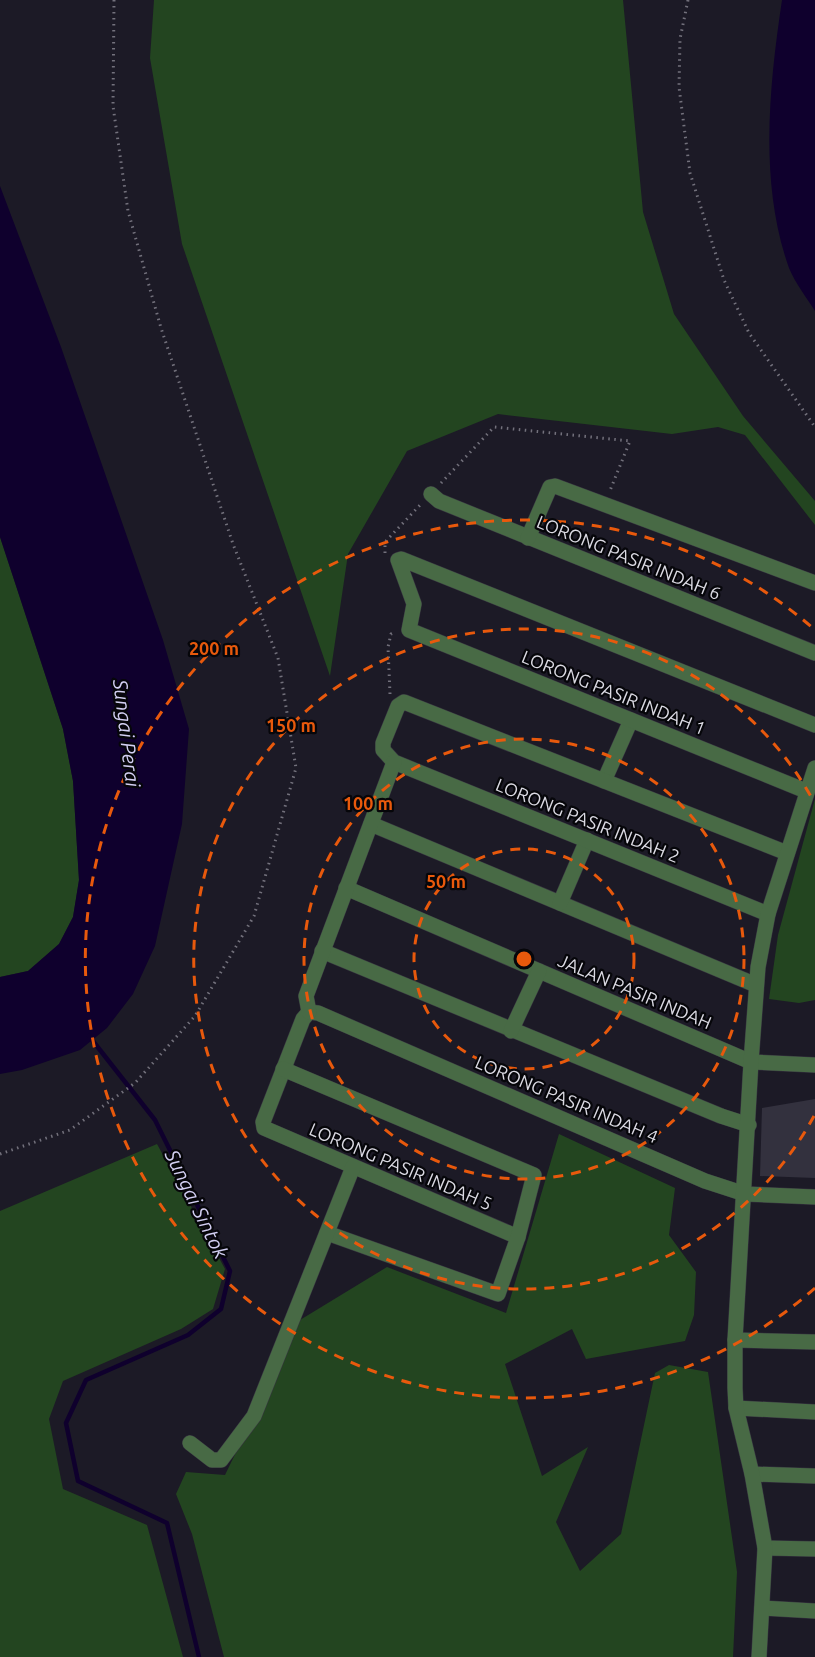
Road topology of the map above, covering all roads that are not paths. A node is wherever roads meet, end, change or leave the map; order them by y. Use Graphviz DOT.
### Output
graph roads {
  1 [pos="430,494"];
  2 [pos="528,538"];
  3 [pos="815,583"];
  4 [pos="815,653"];
  5 [pos="631,720"];
  6 [pos="815,725"];
  7 [pos="394,762"];
  8 [pos="815,768"];
  9 [pos="604,781"];
  10 [pos="806,790"];
  11 [pos="371,824"];
  12 [pos="587,840"];
  13 [pos="787,852"];
  14 [pos="346,888"];
  15 [pos="560,903"];
  16 [pos="768,914"];
  17 [pos="322,951"];
  18 [pos="539,971"];
  19 [pos="756,985"];
  20 [pos="309,1012"];
  21 [pos="511,1031"];
  22 [pos="751,1062"];
  23 [pos="815,1065"];
  24 [pos="283,1069"];
  25 [pos="749,1125"];
  26 [pos="353,1167"];
  27 [pos="745,1194"];
  28 [pos="815,1197"];
  29 [pos="327,1233"];
  30 [pos="519,1237"];
  31 [pos="735,1340"];
  32 [pos="815,1342"];
  33 [pos="736,1408"];
  34 [pos="815,1412"];
  35 [pos="189,1443"];
  36 [pos="752,1474"];
  37 [pos="815,1476"];
  38 [pos="765,1548"];
  39 [pos="815,1549"];
  40 [pos="762,1608"];
  41 [pos="815,1611"];
  42 [pos="759,1657"];
  1 -- 2 [label="street, LORONG PASIR INDAH 6"];
  2 -- 3 [label="street"];
  2 -- 4 [label="street, LORONG PASIR INDAH 6"];
  5 -- 6 [label="street, LORONG PASIR INDAH 1"];
  5 -- 9 [label="street"];
  5 -- 10 [label="street, LORONG PASIR INDAH 1"];
  7 -- 9 [label="street"];
  7 -- 11 [label="street"];
  7 -- 12 [label="street, LORONG PASIR INDAH 2"];
  8 -- 10 [label="street"];
  9 -- 13 [label="street"];
  10 -- 13 [label="street"];
  11 -- 14 [label="street"];
  11 -- 15 [label="street"];
  12 -- 15 [label="street"];
  12 -- 16 [label="street, LORONG PASIR INDAH 2"];
  13 -- 16 [label="street"];
  14 -- 17 [label="street"];
  14 -- 18 [label="street, JALAN PASIR INDAH"];
  15 -- 19 [label="street"];
  16 -- 19 [label="street"];
  17 -- 20 [label="street"];
  17 -- 21 [label="street"];
  18 -- 21 [label="street"];
  18 -- 22 [label="street, JALAN PASIR INDAH"];
  19 -- 22 [label="street"];
  20 -- 24 [label="street"];
  20 -- 27 [label="street, LORONG PASIR INDAH 4"];
  21 -- 25 [label="street"];
  22 -- 23 [label="street, JALAN PASIR INDAH"];
  22 -- 25 [label="street"];
  24 -- 26 [label="street, LORONG PASIR INDAH 5"];
  24 -- 30 [label="street"];
  25 -- 27 [label="street"];
  26 -- 29 [label="street"];
  26 -- 30 [label="street, LORONG PASIR INDAH 5"];
  27 -- 28 [label="street, LORONG PASIR INDAH 4"];
  27 -- 31 [label="street"];
  29 -- 30 [label="street"];
  29 -- 35 [label="street"];
  31 -- 32 [label="street"];
  31 -- 33 [label="street"];
  33 -- 34 [label="street"];
  33 -- 36 [label="street"];
  36 -- 37 [label="street"];
  36 -- 38 [label="street"];
  38 -- 39 [label="street"];
  38 -- 40 [label="street"];
  40 -- 41 [label="street"];
  40 -- 42 [label="street"];
}
